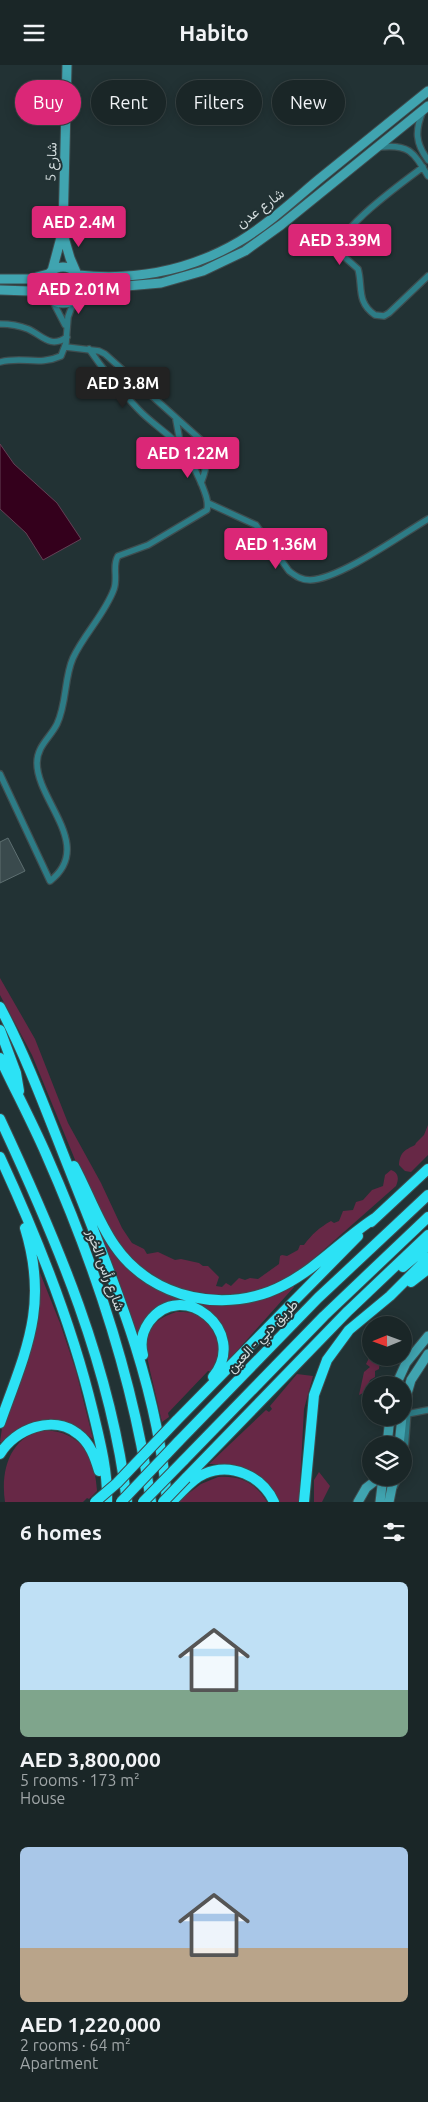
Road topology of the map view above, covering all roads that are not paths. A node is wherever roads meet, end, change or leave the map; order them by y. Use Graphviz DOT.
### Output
graph roads {
  1 [pos="67,65"];
  2 [pos="428,91"];
  3 [pos="426,107"];
  4 [pos="376,147"];
  5 [pos="428,160"];
  6 [pos="423,167"];
  7 [pos="428,176"];
  8 [pos="63,230"];
  9 [pos="50,272"];
  10 [pos="77,274"];
  11 [pos="428,276"];
  12 [pos="0,279"];
  13 [pos="0,291"];
  14 [pos="77,295"];
  15 [pos="49,296"];
  16 [pos="0,324"];
  17 [pos="66,327"];
  18 [pos="67,337"];
  19 [pos="66,347"];
  20 [pos="89,349"];
  21 [pos="0,362"];
  22 [pos="176,420"];
  23 [pos="181,447"];
  24 [pos="201,483"];
  25 [pos="208,503"];
  26 [pos="428,519"];
  27 [pos="0,774"];
  28 [pos="0,1007"];
  29 [pos="0,1031"];
  30 [pos="0,1058"];
  31 [pos="20,1100"];
  32 [pos="0,1119"];
  33 [pos="59,1145"];
  34 [pos="0,1157"];
  35 [pos="428,1169"];
  36 [pos="0,1170"];
  37 [pos="428,1195"];
  38 [pos="428,1217"];
  39 [pos="375,1218"];
  40 [pos="428,1235"];
  41 [pos="428,1245"];
  42 [pos="428,1259"];
  43 [pos="428,1269"];
  44 [pos="390,1296"];
  45 [pos="338,1323"];
  46 [pos="428,1336"];
  47 [pos="428,1354"];
  48 [pos="400,1376"];
  49 [pos="412,1378"];
  50 [pos="200,1397"];
  51 [pos="151,1407"];
  52 [pos="428,1410"];
  53 [pos="412,1414"];
  54 [pos="0,1423"];
  55 [pos="406,1426"];
  56 [pos="406,1431"];
  57 [pos="403,1436"];
  58 [pos="406,1436"];
  59 [pos="0,1454"];
  60 [pos="117,1483"];
  61 [pos="186,1483"];
  62 [pos="368,1486"];
  63 [pos="381,1486"];
  64 [pos="392,1488"];
  65 [pos="360,1498"];
  66 [pos="380,1499"];
  67 [pos="95,1502"];
  68 [pos="102,1502"];
  69 [pos="106,1502"];
  70 [pos="121,1502"];
  71 [pos="127,1502"];
  72 [pos="143,1502"];
  73 [pos="151,1502"];
  74 [pos="165,1502"];
  75 [pos="171,1502"];
  76 [pos="274,1502"];
  77 [pos="304,1502"];
  78 [pos="390,1502"];
  1 -- 8 [label="street, شارع 5"];
  2 -- 10 [label="street, شارع عدن"];
  3 -- 4 [label="street, شارع عدن"];
  3 -- 5 [label="street"];
  4 -- 6 [label="street"];
  4 -- 14 [label="street, شارع عدن"];
  6 -- 7 [label="street"];
  6 -- 11 [label="street"];
  8 -- 9 [label="street, شارع 5"];
  8 -- 10 [label="street, شارع 5"];
  9 -- 10 [label="street"];
  9 -- 12 [label="street"];
  9 -- 15 [label="street"];
  10 -- 14 [label="street"];
  13 -- 15 [label="street"];
  14 -- 15 [label="street"];
  14 -- 17 [label="street"];
  15 -- 17 [label="street"];
  16 -- 18 [label="street"];
  17 -- 18 [label="street"];
  18 -- 19 [label="street"];
  19 -- 20 [label="street"];
  19 -- 21 [label="street"];
  20 -- 22 [label="street"];
  20 -- 23 [label="street"];
  22 -- 23 [label="street"];
  22 -- 24 [label="street"];
  23 -- 24 [label="street"];
  24 -- 25 [label="street"];
  25 -- 26 [label="street"];
  25 -- 27 [label="street"];
  28 -- 33 [label="highway"];
  29 -- 31 [label="highway"];
  30 -- 31 [label="highway, شارع رأس الخور"];
  31 -- 73 [label="highway, شارع رأس الخور"];
  32 -- 71 [label="highway"];
  33 -- 39 [label="highway"];
  33 -- 51 [label="highway"];
  34 -- 69 [label="highway"];
  35 -- 39 [label="highway"];
  36 -- 54 [label="highway"];
  37 -- 70 [label="highway, طريق دبي - العين, bridge"];
  38 -- 72 [label="highway, bridge"];
  39 -- 50 [label="highway"];
  40 -- 45 [label="highway"];
  41 -- 45 [label="highway"];
  42 -- 44 [label="highway"];
  43 -- 44 [label="highway"];
  44 -- 77 [label="highway"];
  45 -- 61 [label="highway"];
  46 -- 48 [label="street"];
  47 -- 49 [label="street"];
  50 -- 51 [label="highway"];
  50 -- 60 [label="highway, bridge"];
  51 -- 74 [label="highway"];
  52 -- 53 [label="street"];
  55 -- 56 [label="street"];
  56 -- 57 [label="street"];
  56 -- 58 [label="street"];
  59 -- 69 [label="highway"];
  60 -- 67 [label="highway, bridge"];
  60 -- 68 [label="highway, bridge"];
  61 -- 74 [label="highway, bridge"];
  61 -- 75 [label="highway"];
  61 -- 76 [label="highway"];
  62 -- 65 [label="street"];
  63 -- 66 [label="street"];
  64 -- 78 [label="street"];
  65 -- 66 [label="street"];
}
